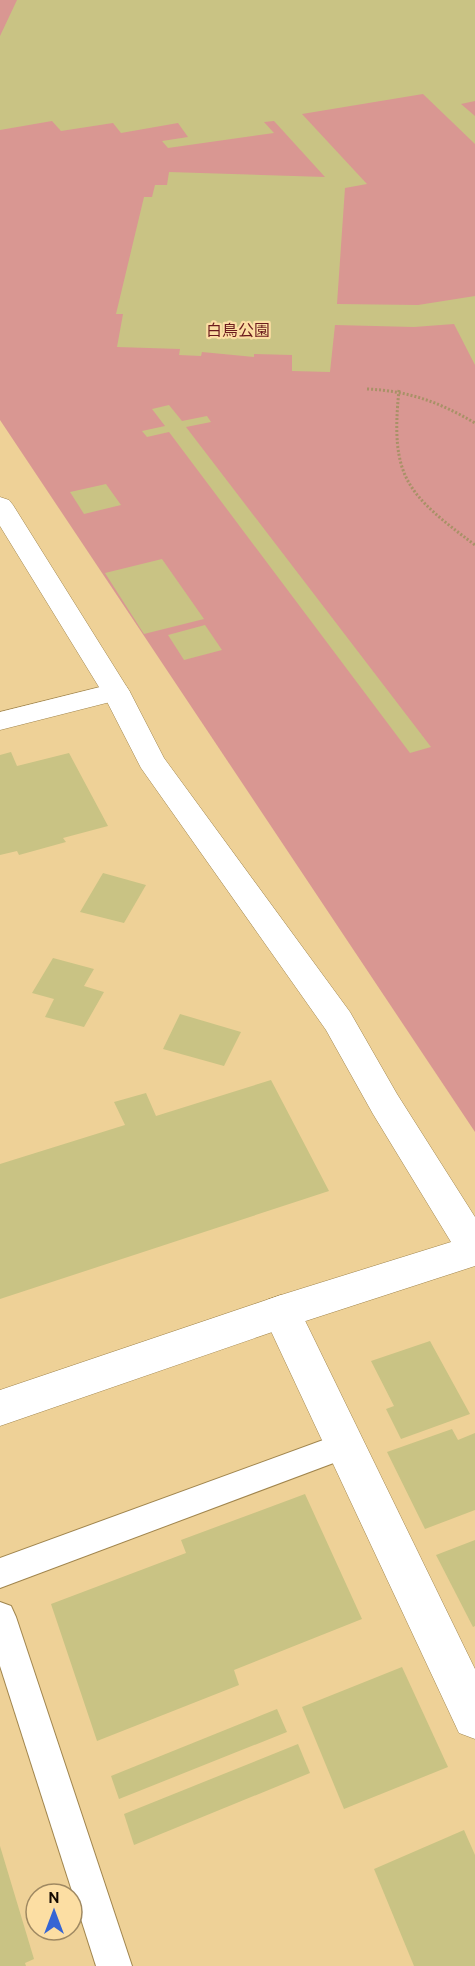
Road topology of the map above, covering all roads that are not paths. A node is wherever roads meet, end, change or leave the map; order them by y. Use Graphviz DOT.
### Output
graph roads {
  1 [pos="0,505"];
  2 [pos="116,692"];
  3 [pos="0,721"];
  4 [pos="475,1249"];
  5 [pos="281,1312"];
  6 [pos="0,1408"];
  7 [pos="345,1445"];
  8 [pos="0,1573"];
  9 [pos="0,1617"];
  10 [pos="475,1717"];
  11 [pos="114,1966"];
  1 -- 2 [label="street"];
  2 -- 3 [label="street"];
  2 -- 4 [label="street"];
  4 -- 5 [label="street"];
  5 -- 6 [label="street"];
  5 -- 7 [label="street"];
  7 -- 8 [label="lane"];
  7 -- 10 [label="street"];
  9 -- 11 [label="lane"];
}
